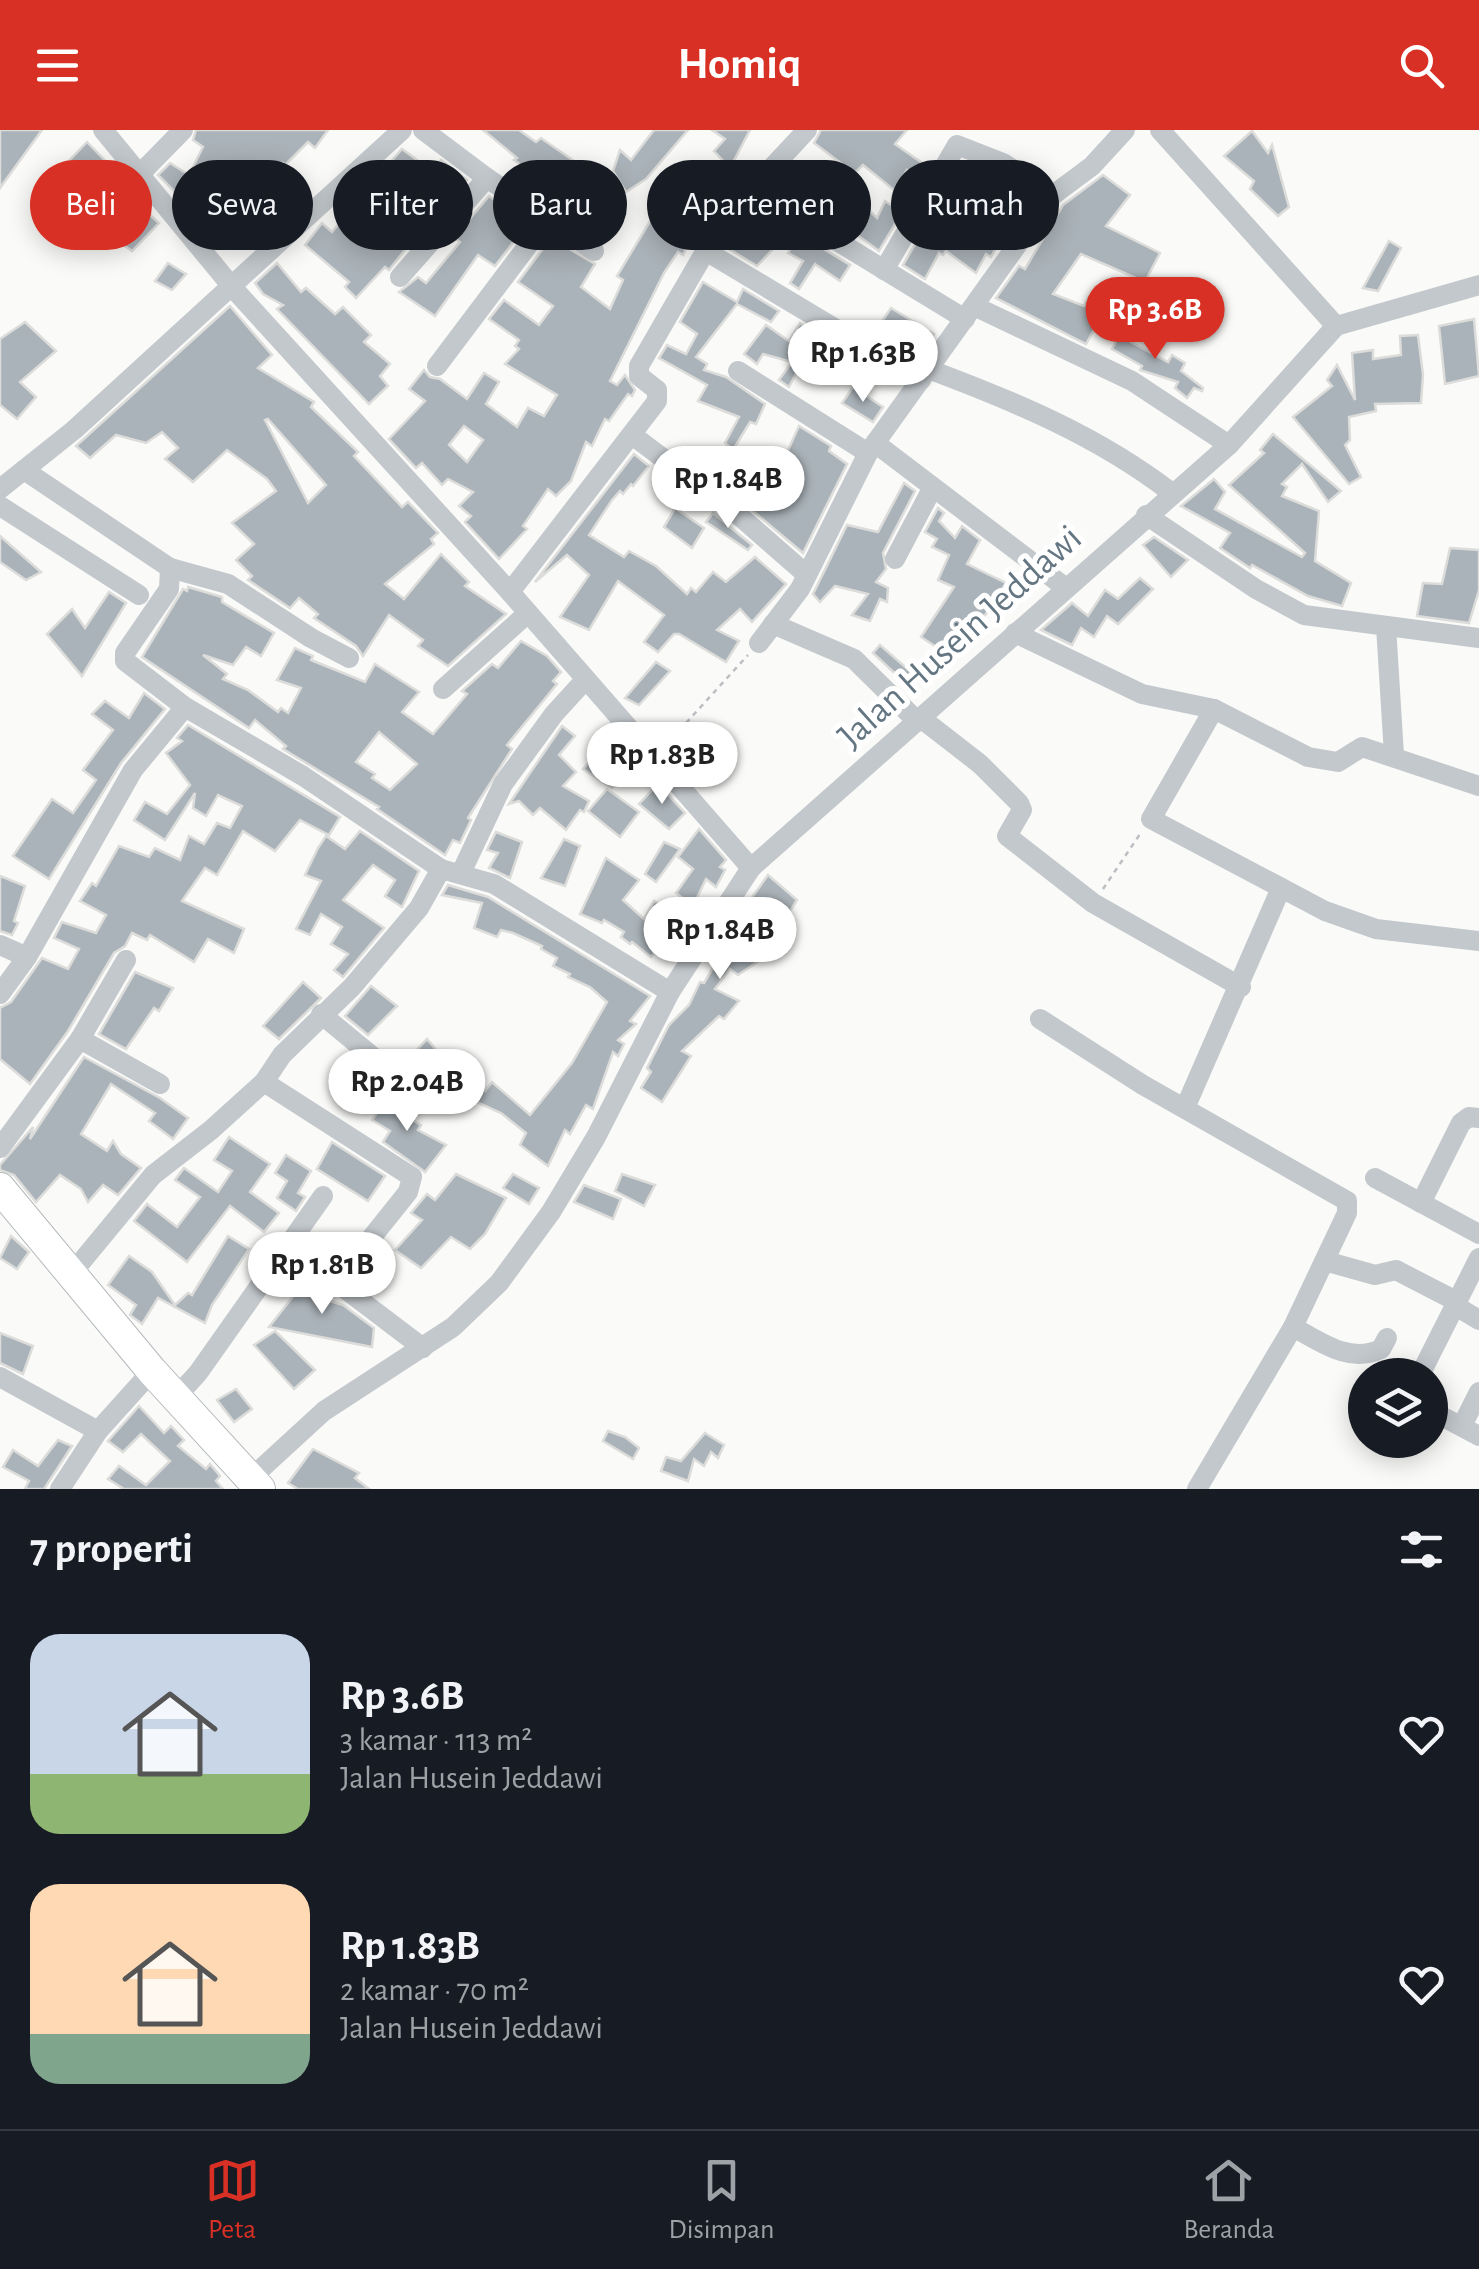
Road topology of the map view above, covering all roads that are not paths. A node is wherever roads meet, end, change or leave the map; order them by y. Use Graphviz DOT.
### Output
graph roads {
  1 [pos="102,130"];
  2 [pos="183,130"];
  3 [pos="402,130"];
  4 [pos="423,130"];
  5 [pos="807,130"];
  6 [pos="1126,130"];
  7 [pos="1160,130"];
  8 [pos="128,160"];
  9 [pos="778,160"];
  10 [pos="949,160"];
  11 [pos="997,160"];
  12 [pos="152,162"];
  13 [pos="487,178"];
  14 [pos="493,182"];
  15 [pos="152,189"];
  16 [pos="1059,191"];
  17 [pos="524,250"];
  18 [pos="704,250"];
  19 [pos="851,250"];
  20 [pos="896,250"];
  21 [pos="1015,250"];
  22 [pos="884,270"];
  23 [pos="400,277"];
  24 [pos="1479,285"];
  25 [pos="233,288"];
  26 [pos="970,312"];
  27 [pos="1336,326"];
  28 [pos="438,366"];
  29 [pos="738,372"];
  30 [pos="925,375"];
  31 [pos="632,435"];
  32 [pos="1229,445"];
  33 [pos="872,448"];
  34 [pos="24,470"];
  35 [pos="933,487"];
  36 [pos="0,489"];
  37 [pos="1172,492"];
  38 [pos="0,506"];
  39 [pos="1146,515"];
  40 [pos="895,559"];
  41 [pos="170,568"];
  42 [pos="808,574"];
  43 [pos="1066,588"];
  44 [pos="510,592"];
  45 [pos="139,595"];
  46 [pos="528,613"];
  47 [pos="774,624"];
  48 [pos="1386,626"];
  49 [pos="1015,633"];
  50 [pos="1479,638"];
  51 [pos="760,643"];
  52 [pos="349,658"];
  53 [pos="585,680"];
  54 [pos="444,689"];
  55 [pos="186,707"];
  56 [pos="1214,710"];
  57 [pos="920,720"];
  58 [pos="1394,755"];
  59 [pos="1479,786"];
  60 [pos="751,868"];
  61 [pos="451,871"];
  62 [pos="1281,888"];
  63 [pos="1479,941"];
  64 [pos="0,945"];
  65 [pos="27,957"];
  66 [pos="126,960"];
  67 [pos="1242,987"];
  68 [pos="670,992"];
  69 [pos="0,994"];
  70 [pos="321,1014"];
  71 [pos="1040,1019"];
  72 [pos="80,1040"];
  73 [pos="264,1082"];
  74 [pos="160,1084"];
  75 [pos="418,1094"];
  76 [pos="1186,1108"];
  77 [pos="1479,1118"];
  78 [pos="0,1148"];
  79 [pos="1375,1178"];
  80 [pos="0,1188"];
  81 [pos="323,1196"];
  82 [pos="1421,1203"];
  83 [pos="1479,1234"];
  84 [pos="1479,1258"];
  85 [pos="1325,1261"];
  86 [pos="72,1273"];
  87 [pos="1455,1303"];
  88 [pos="1479,1320"];
  89 [pos="1293,1327"];
  90 [pos="1387,1338"];
  91 [pos="422,1348"];
  92 [pos="1428,1358"];
  93 [pos="152,1370"];
  94 [pos="0,1377"];
  95 [pos="1479,1392"];
  96 [pos="177,1396"];
  97 [pos="1448,1419"];
  98 [pos="98,1431"];
  99 [pos="1471,1431"];
  100 [pos="256,1484"];
  101 [pos="60,1489"];
  102 [pos="1197,1489"];
  1 -- 8 [label="street"];
  2 -- 12 [label="street"];
  3 -- 25 [label="street"];
  4 -- 13 [label="street"];
  5 -- 9 [label="street"];
  6 -- 16 [label="street"];
  7 -- 27 [label="street"];
  10 -- 11 [label="street"];
  13 -- 14 [label="street"];
  13 -- 23 [label="street"];
  15 -- 25 [label="street"];
  17 -- 28 [label="street"];
  18 -- 30 [label="street"];
  18 -- 31 [label="street"];
  19 -- 22 [label="street"];
  20 -- 22 [label="street"];
  21 -- 26 [label="street"];
  22 -- 26 [label="street"];
  24 -- 27 [label="street"];
  25 -- 34 [label="street"];
  25 -- 44 [label="street"];
  26 -- 30 [label="street"];
  26 -- 32 [label="street"];
  27 -- 32 [label="street, Jalan Husein Jeddawi"];
  29 -- 33 [label="street"];
  30 -- 33 [label="street"];
  30 -- 37 [label="street"];
  31 -- 42 [label="street"];
  31 -- 44 [label="street"];
  32 -- 37 [label="street, Jalan Husein Jeddawi"];
  33 -- 35 [label="street"];
  33 -- 42 [label="street"];
  34 -- 36 [label="street"];
  34 -- 41 [label="street"];
  35 -- 40 [label="street"];
  35 -- 43 [label="street"];
  37 -- 39 [label="street, Jalan Husein Jeddawi"];
  38 -- 45 [label="street"];
  39 -- 43 [label="street, Jalan Husein Jeddawi"];
  39 -- 48 [label="street"];
  41 -- 52 [label="street"];
  41 -- 55 [label="street"];
  42 -- 47 [label="street"];
  43 -- 49 [label="street, Jalan Husein Jeddawi"];
  44 -- 46 [label="street"];
  46 -- 53 [label="street"];
  46 -- 54 [label="street"];
  47 -- 51 [label="street"];
  47 -- 57 [label="street"];
  48 -- 50 [label="street"];
  48 -- 58 [label="street"];
  49 -- 56 [label="street"];
  49 -- 57 [label="street, Jalan Husein Jeddawi"];
  53 -- 60 [label="street"];
  53 -- 61 [label="street"];
  55 -- 61 [label="street"];
  55 -- 65 [label="street"];
  56 -- 58 [label="street"];
  56 -- 62 [label="street"];
  57 -- 60 [label="street, Jalan Husein Jeddawi"];
  57 -- 67 [label="street"];
  58 -- 59 [label="street"];
  60 -- 68 [label="street, Jalan Husein Jeddawi"];
  61 -- 68 [label="street"];
  61 -- 70 [label="street"];
  62 -- 63 [label="street"];
  62 -- 67 [label="street"];
  64 -- 65 [label="street"];
  65 -- 69 [label="street"];
  66 -- 72 [label="street"];
  67 -- 76 [label="street"];
  68 -- 91 [label="street, Jalan Husein Jeddawi"];
  70 -- 73 [label="street"];
  70 -- 75 [label="street"];
  71 -- 76 [label="street"];
  72 -- 74 [label="street"];
  72 -- 78 [label="street"];
  73 -- 86 [label="street"];
  73 -- 91 [label="street"];
  76 -- 85 [label="street"];
  77 -- 82 [label="street"];
  79 -- 82 [label="street"];
  80 -- 86 [label="highway"];
  81 -- 96 [label="street"];
  82 -- 83 [label="street"];
  84 -- 87 [label="street"];
  85 -- 87 [label="street"];
  85 -- 89 [label="street"];
  86 -- 93 [label="highway"];
  87 -- 88 [label="street"];
  87 -- 92 [label="street"];
  89 -- 90 [label="street"];
  89 -- 102 [label="street"];
  91 -- 100 [label="street, Jalan Husein Jeddawi"];
  93 -- 96 [label="highway"];
  93 -- 98 [label="street"];
  94 -- 98 [label="street"];
  95 -- 99 [label="street"];
  96 -- 100 [label="highway"];
  97 -- 99 [label="street"];
  98 -- 101 [label="street"];
}
